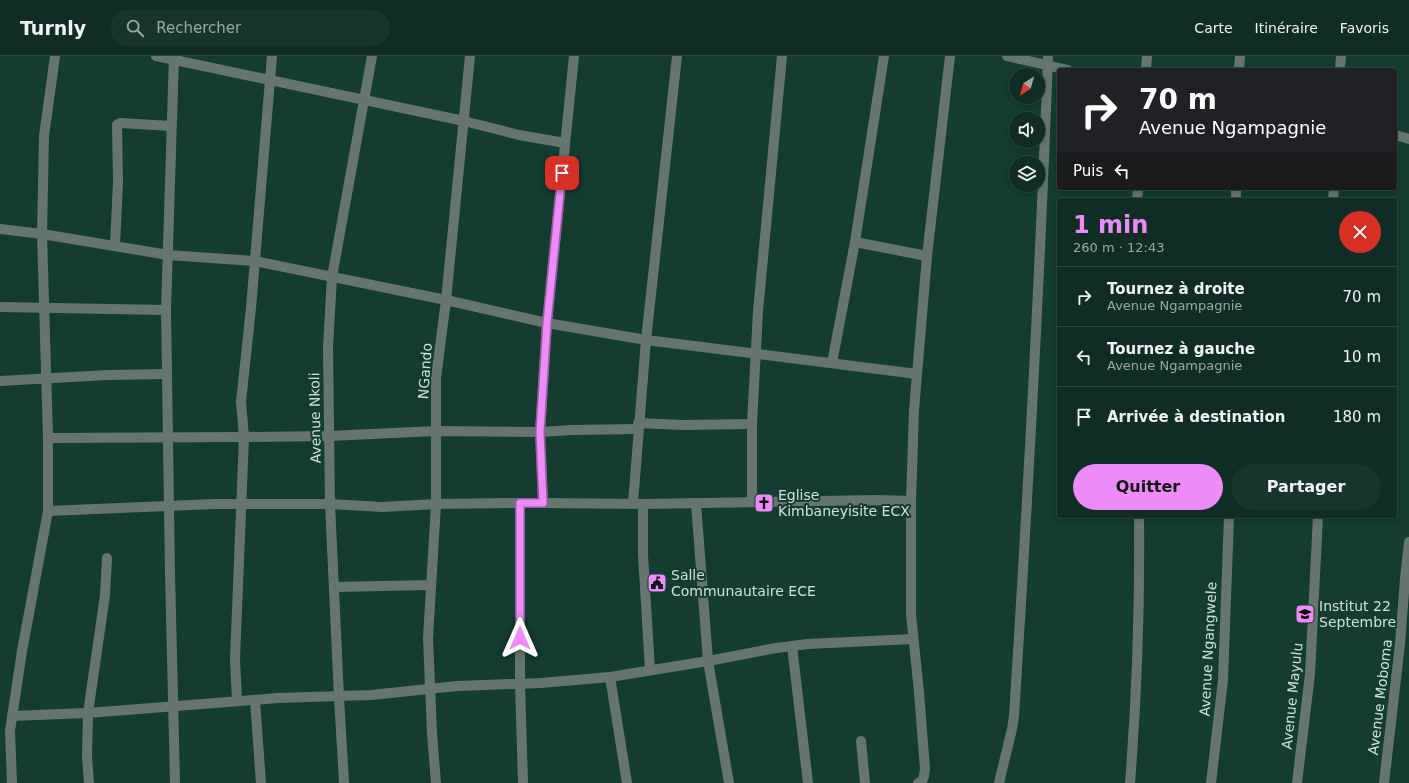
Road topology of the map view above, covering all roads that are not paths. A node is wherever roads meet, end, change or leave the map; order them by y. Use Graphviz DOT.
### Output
graph roads {
  1 [pos="55,56"];
  2 [pos="156,56"];
  3 [pos="272,56"];
  4 [pos="372,56"];
  5 [pos="470,56"];
  6 [pos="574,56"];
  7 [pos="677,56"];
  8 [pos="782,56"];
  9 [pos="884,56"];
  10 [pos="950,56"];
  11 [pos="1007,56"];
  12 [pos="1147,56"];
  13 [pos="1240,56"];
  14 [pos="1341,56"];
  15 [pos="174,58"];
  16 [pos="1048,61"];
  17 [pos="1064,68"];
  18 [pos="1146,68"];
  19 [pos="1239,68"];
  20 [pos="1340,68"];
  21 [pos="270,81"];
  22 [pos="365,100"];
  23 [pos="464,121"];
  24 [pos="171,126"];
  25 [pos="1397,136"];
  26 [pos="1409,138"];
  27 [pos="565,143"];
  28 [pos="0,229"];
  29 [pos="42,234"];
  30 [pos="855,242"];
  31 [pos="115,246"];
  32 [pos="168,255"];
  33 [pos="927,256"];
  34 [pos="254,261"];
  35 [pos="332,277"];
  36 [pos="446,300"];
  37 [pos="0,307"];
  38 [pos="45,308"];
  39 [pos="166,310"];
  40 [pos="547,323"];
  41 [pos="646,340"];
  42 [pos="756,354"];
  43 [pos="832,363"];
  44 [pos="167,374"];
  45 [pos="917,374"];
  46 [pos="46,378"];
  47 [pos="0,381"];
  48 [pos="752,424"];
  49 [pos="638,426"];
  50 [pos="436,431"];
  51 [pos="540,432"];
  52 [pos="329,436"];
  53 [pos="244,437"];
  54 [pos="48,438"];
  55 [pos="168,438"];
  56 [pos="911,500"];
  57 [pos="752,502"];
  58 [pos="520,503"];
  59 [pos="543,503"];
  60 [pos="638,503"];
  61 [pos="696,503"];
  62 [pos="240,504"];
  63 [pos="330,504"];
  64 [pos="436,504"];
  65 [pos="169,506"];
  66 [pos="48,511"];
  67 [pos="1139,518"];
  68 [pos="1229,518"];
  69 [pos="1318,518"];
  70 [pos="1409,542"];
  71 [pos="107,558"];
  72 [pos="431,585"];
  73 [pos="334,587"];
  74 [pos="913,638"];
  75 [pos="792,646"];
  76 [pos="708,661"];
  77 [pos="650,670"];
  78 [pos="610,677"];
  79 [pos="520,684"];
  80 [pos="430,688"];
  81 [pos="339,697"];
  82 [pos="255,700"];
  83 [pos="237,701"];
  84 [pos="173,707"];
  85 [pos="88,713"];
  86 [pos="12,716"];
  87 [pos="861,741"];
  88 [pos="12,783"];
  89 [pos="89,783"];
  90 [pos="175,783"];
  91 [pos="261,783"];
  92 [pos="344,783"];
  93 [pos="436,783"];
  94 [pos="523,783"];
  95 [pos="627,783"];
  96 [pos="728,783"];
  97 [pos="808,783"];
  98 [pos="865,783"];
  99 [pos="918,783"];
  100 [pos="999,783"];
  101 [pos="1130,783"];
  102 [pos="1211,783"];
  103 [pos="1297,783"];
  104 [pos="1384,783"];
  1 -- 29 [label="street"];
  2 -- 15 [label="street"];
  3 -- 21 [label="street"];
  4 -- 22 [label="street, Avenue Nkoli"];
  5 -- 23 [label="street, NGando"];
  6 -- 27 [label="street"];
  7 -- 41 [label="street"];
  8 -- 42 [label="street"];
  9 -- 30 [label="street"];
  10 -- 33 [label="street"];
  11 -- 16 [label="street"];
  12 -- 18 [label="street"];
  13 -- 19 [label="street"];
  14 -- 20 [label="street"];
  15 -- 21 [label="street"];
  15 -- 24 [label="street"];
  16 -- 17 [label="street"];
  16 -- 100 [label="street"];
  21 -- 22 [label="street"];
  21 -- 34 [label="street"];
  22 -- 23 [label="street"];
  22 -- 35 [label="street, Avenue Nkoli"];
  23 -- 27 [label="street"];
  23 -- 36 [label="street, NGando"];
  24 -- 31 [label="street"];
  24 -- 32 [label="street"];
  25 -- 26 [label="street"];
  27 -- 40 [label="street"];
  28 -- 29 [label="street"];
  29 -- 31 [label="street"];
  29 -- 38 [label="street"];
  30 -- 33 [label="street"];
  30 -- 43 [label="street"];
  31 -- 32 [label="street"];
  32 -- 34 [label="street"];
  32 -- 39 [label="street"];
  33 -- 45 [label="street"];
  34 -- 35 [label="street"];
  34 -- 53 [label="street"];
  35 -- 36 [label="street"];
  35 -- 52 [label="street, Avenue Nkoli"];
  36 -- 40 [label="street"];
  36 -- 50 [label="street, NGando"];
  37 -- 38 [label="street"];
  38 -- 39 [label="street"];
  38 -- 46 [label="street"];
  39 -- 44 [label="street"];
  40 -- 41 [label="street"];
  40 -- 51 [label="street"];
  41 -- 42 [label="street"];
  41 -- 49 [label="street"];
  42 -- 43 [label="street"];
  42 -- 48 [label="street"];
  43 -- 45 [label="street"];
  44 -- 46 [label="street"];
  44 -- 55 [label="street"];
  45 -- 56 [label="street"];
  46 -- 47 [label="street"];
  46 -- 54 [label="street"];
  48 -- 49 [label="street"];
  48 -- 57 [label="street"];
  49 -- 51 [label="street"];
  49 -- 60 [label="street"];
  50 -- 51 [label="street"];
  50 -- 52 [label="street"];
  50 -- 64 [label="street, NGando"];
  51 -- 59 [label="street"];
  52 -- 53 [label="street"];
  52 -- 63 [label="street, Avenue Nkoli"];
  53 -- 55 [label="street"];
  53 -- 62 [label="street"];
  54 -- 55 [label="street"];
  54 -- 66 [label="street"];
  55 -- 65 [label="street"];
  56 -- 57 [label="street"];
  56 -- 74 [label="street"];
  57 -- 61 [label="street"];
  58 -- 59 [label="street"];
  58 -- 64 [label="street"];
  58 -- 79 [label="street"];
  59 -- 60 [label="street"];
  60 -- 61 [label="street"];
  60 -- 77 [label="street"];
  61 -- 76 [label="street"];
  62 -- 63 [label="street"];
  62 -- 65 [label="street"];
  62 -- 83 [label="street"];
  63 -- 64 [label="street"];
  63 -- 73 [label="street, Avenue Nkoli"];
  64 -- 72 [label="street, NGando"];
  65 -- 66 [label="street"];
  65 -- 84 [label="street"];
  66 -- 86 [label="street"];
  67 -- 101 [label="street"];
  68 -- 102 [label="street, Avenue Ngangwele"];
  69 -- 103 [label="street, Avenue Mayulu"];
  70 -- 104 [label="street, Avenue Moboma"];
  71 -- 85 [label="street"];
  72 -- 73 [label="street"];
  72 -- 80 [label="street, NGando"];
  73 -- 81 [label="street, Avenue Nkoli"];
  74 -- 75 [label="street"];
  74 -- 99 [label="street"];
  75 -- 76 [label="street"];
  75 -- 97 [label="street"];
  76 -- 77 [label="street"];
  76 -- 96 [label="street"];
  77 -- 78 [label="street"];
  78 -- 79 [label="street"];
  78 -- 95 [label="street"];
  79 -- 80 [label="street"];
  79 -- 94 [label="street"];
  80 -- 81 [label="street"];
  80 -- 93 [label="street, NGando"];
  81 -- 82 [label="street"];
  81 -- 92 [label="street, Avenue Nkoli"];
  82 -- 83 [label="street"];
  82 -- 91 [label="street"];
  83 -- 84 [label="street"];
  84 -- 85 [label="street"];
  84 -- 90 [label="street"];
  85 -- 86 [label="street"];
  85 -- 89 [label="street"];
  86 -- 88 [label="street"];
  87 -- 98 [label="street"];
}
